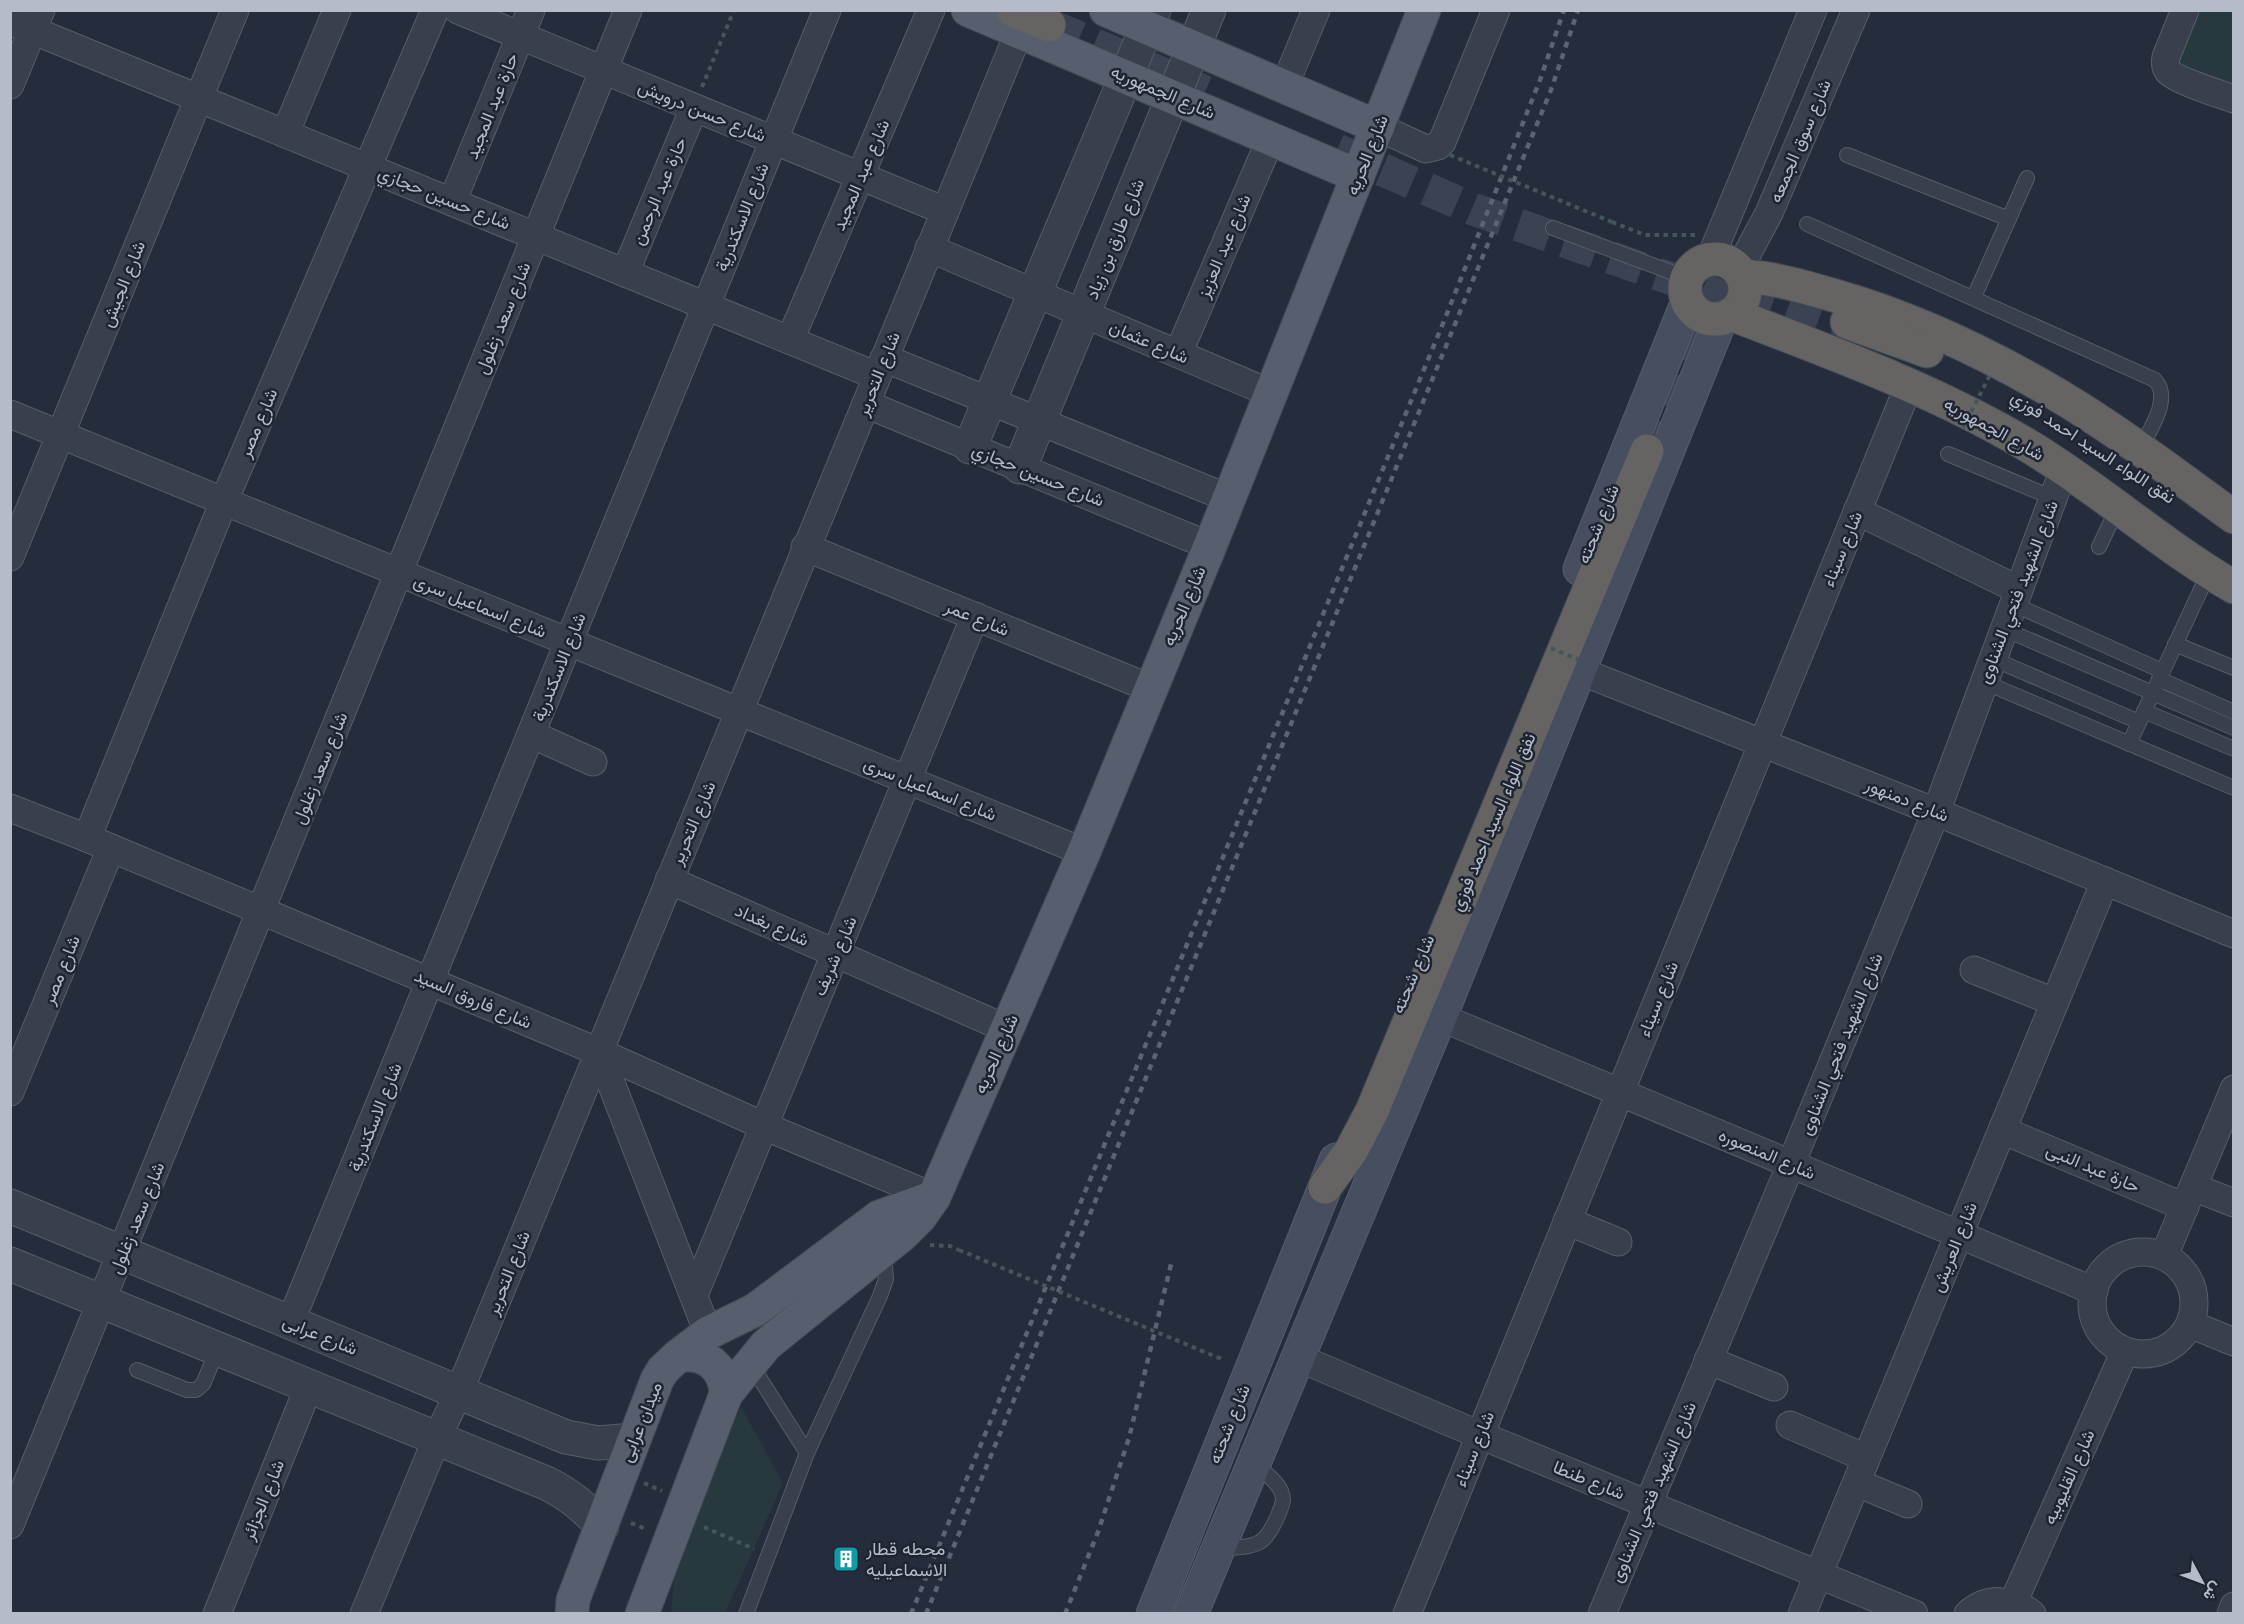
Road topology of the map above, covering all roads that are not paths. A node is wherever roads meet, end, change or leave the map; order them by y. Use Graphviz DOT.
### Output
graph roads {
  1 [pos="235,10"];
  2 [pos="337,10"];
  3 [pos="435,10"];
  4 [pos="459,10"];
  5 [pos="531,10"];
  6 [pos="628,10"];
  7 [pos="826,10"];
  8 [pos="931,10"];
  9 [pos="968,10"];
  10 [pos="1097,10"];
  11 [pos="1106,10"];
  12 [pos="1209,10"];
  13 [pos="1316,10"];
  14 [pos="1424,10"];
  15 [pos="1496,10"];
  16 [pos="1813,10"];
  17 [pos="1857,10"];
  18 [pos="2185,10"];
  19 [pos="1150,20"];
  20 [pos="28,21"];
  21 [pos="1027,22"];
  22 [pos="521,36"];
  23 [pos="1193,48"];
  24 [pos="1074,53"];
  25 [pos="604,70"];
  26 [pos="1127,78"];
  27 [pos="10,85"];
  28 [pos="1284,87"];
  29 [pos="1173,96"];
  30 [pos="199,98"];
  31 [pos="2234,99"];
  32 [pos="694,108"];
  33 [pos="1378,127"];
  34 [pos="285,134"];
  35 [pos="1270,138"];
  36 [pos="774,140"];
  37 [pos="1847,155"];
  38 [pos="368,168"];
  39 [pos="860,176"];
  40 [pos="1359,176"];
  41 [pos="2027,178"];
  42 [pos="452,202"];
  43 [pos="945,211"];
  44 [pos="2009,219"];
  45 [pos="1807,224"];
  46 [pos="1553,228"];
  47 [pos="536,236"];
  48 [pos="929,248"];
  49 [pos="1714,270"];
  50 [pos="625,273"];
  51 [pos="1801,286"];
  52 [pos="1034,293"];
  53 [pos="1974,297"];
  54 [pos="706,306"];
  55 [pos="1084,314"];
  56 [pos="1726,316"];
  57 [pos="1784,335"];
  58 [pos="790,340"];
  59 [pos="1178,354"];
  60 [pos="881,367"];
  61 [pos="1657,378"];
  62 [pos="1909,385"];
  63 [pos="1691,392"];
  64 [pos="1270,393"];
  65 [pos="988,400"];
  66 [pos="866,404"];
  67 [pos="10,414"];
  68 [pos="1039,421"];
  69 [pos="61,434"];
  70 [pos="970,447"];
  71 [pos="2140,450"];
  72 [pos="1647,451"];
  73 [pos="1948,454"];
  74 [pos="1020,467"];
  75 [pos="2059,483"];
  76 [pos="1228,498"];
  77 [pos="224,501"];
  78 [pos="2118,507"];
  79 [pos="1857,511"];
  80 [pos="2234,517"];
  81 [pos="2234,542"];
  82 [pos="1210,546"];
  83 [pos="805,547"];
  84 [pos="2099,547"];
  85 [pos="10,556"];
  86 [pos="399,573"];
  87 [pos="2225,574"];
  88 [pos="2012,608"];
  89 [pos="975,616"];
  90 [pos="569,642"];
  91 [pos="2175,644"];
  92 [pos="1579,665"];
  93 [pos="2234,668"];
  94 [pos="1989,671"];
  95 [pos="2161,675"];
  96 [pos="1150,688"];
  97 [pos="2152,693"];
  98 [pos="739,711"];
  99 [pos="2234,712"];
  100 [pos="2141,717"];
  101 [pos="2234,728"];
  102 [pos="531,734"];
  103 [pos="1763,743"];
  104 [pos="2128,744"];
  105 [pos="2234,749"];
  106 [pos="593,762"];
  107 [pos="908,780"];
  108 [pos="2234,788"];
  109 [pos="10,808"];
  110 [pos="1936,812"];
  111 [pos="99,843"];
  112 [pos="1084,852"];
  113 [pos="669,880"];
  114 [pos="2105,881"];
  115 [pos="262,911"];
  116 [pos="2234,934"];
  117 [pos="836,953"];
  118 [pos="1974,970"];
  119 [pos="430,981"];
  120 [pos="2054,1002"];
  121 [pos="1440,1017"];
  122 [pos="1007,1029"];
  123 [pos="599,1052"];
  124 [pos="2234,1089"];
  125 [pos="10,1092"];
  126 [pos="1620,1092"];
  127 [pos="764,1126"];
  128 [pos="2002,1130"];
  129 [pos="1791,1164"];
  130 [pos="1324,1187"];
  131 [pos="934,1197"];
  132 [pos="2189,1197"];
  133 [pos="2234,1203"];
  134 [pos="10,1206"];
  135 [pos="1567,1221"];
  136 [pos="1959,1234"];
  137 [pos="1618,1242"];
  138 [pos="883,1250"];
  139 [pos="122,1252"];
  140 [pos="2164,1256"];
  141 [pos="10,1264"];
  142 [pos="2094,1291"];
  143 [pos="694,1295"];
  144 [pos="107,1311"];
  145 [pos="290,1323"];
  146 [pos="2190,1324"];
  147 [pos="708,1333"];
  148 [pos="162,1341"];
  149 [pos="2234,1342"];
  150 [pos="2125,1351"];
  151 [pos="678,1356"];
  152 [pos="1299,1358"];
  153 [pos="214,1359"];
  154 [pos="1708,1360"];
  155 [pos="750,1363"];
  156 [pos="137,1370"];
  157 [pos="1774,1387"];
  158 [pos="459,1392"];
  159 [pos="726,1394"];
  160 [pos="302,1395"];
  161 [pos="1790,1425"];
  162 [pos="1480,1435"];
  163 [pos="436,1438"];
  164 [pos="633,1440"];
  165 [pos="807,1452"];
  166 [pos="22,1466"];
  167 [pos="1862,1470"];
  168 [pos="1647,1504"];
  169 [pos="1908,1504"];
  170 [pos="604,1520"];
  171 [pos="10,1525"];
  172 [pos="1819,1574"];
  173 [pos="2234,1606"];
  174 [pos="2022,1608"];
  175 [pos="571,1609"];
  176 [pos="217,1614"];
  177 [pos="364,1614"];
  178 [pos="642,1614"];
  179 [pos="746,1614"];
  180 [pos="1153,1614"];
  181 [pos="1191,1614"];
  182 [pos="1407,1614"];
  183 [pos="1602,1614"];
  184 [pos="1802,1614"];
  185 [pos="1914,1614"];
  186 [pos="1968,1614"];
  187 [pos="2231,1614"];
  1 -- 30 [label="street, شارع الجيش"];
  2 -- 34 [label="street"];
  3 -- 38 [label="street, شارع مصر"];
  4 -- 22 [label="street, شارع حسن درويش"];
  5 -- 22 [label="street, حارة عبد المجيد"];
  6 -- 25 [label="street, شارع سعد زغلول"];
  7 -- 36 [label="street, شارع الاسكندرية"];
  8 -- 39 [label="street, شارع عبد المجيد"];
  9 -- 21 [label="main road, شارع الجمهوريه"];
  10 -- 24 [label="main road"];
  11 -- 19 [label="main road"];
  12 -- 23 [label="street, شارع طارق بن زياد"];
  13 -- 28 [label="street"];
  14 -- 33 [label="main road, شارع الحريه"];
  15 -- 33 [label="street"];
  16 -- 49 [label="street, شارع سوق الجمعه"];
  17 -- 49 [label="street, شارع سوق الجمعه"];
  18 -- 31 [label="street"];
  19 -- 23 [label="main road"];
  19 -- 26 [label="street"];
  20 -- 27 [label="street"];
  20 -- 30 [label="street, شارع حسين حجازي"];
  21 -- 24 [label="main road, شارع الجمهوريه"];
  21 -- 43 [label="street, شارع التحرير"];
  22 -- 25 [label="street, شارع حسن درويش"];
  22 -- 42 [label="street, حارة عبد المجيد"];
  23 -- 28 [label="main road"];
  23 -- 29 [label="street, شارع طارق بن زياد"];
  24 -- 26 [label="main road, شارع الجمهوريه"];
  25 -- 32 [label="street, شارع حسن درويش"];
  25 -- 47 [label="street, شارع سعد زغلول"];
  26 -- 29 [label="main road, شارع الجمهوريه"];
  26 -- 52 [label="street"];
  28 -- 33 [label="main road"];
  29 -- 35 [label="main road, شارع الجمهوريه"];
  29 -- 55 [label="street, شارع طارق بن زياد"];
  30 -- 34 [label="street, شارع حسين حجازي"];
  30 -- 69 [label="street, شارع الجيش"];
  32 -- 36 [label="street, شارع حسن درويش"];
  32 -- 50 [label="street, حارة عبد الرحمن"];
  33 -- 40 [label="main road, شارع الحريه"];
  34 -- 38 [label="street, شارع حسين حجازي"];
  35 -- 40 [label="main road, شارع الجمهوريه"];
  35 -- 59 [label="street, شارع عبد العزيز"];
  36 -- 39 [label="street, شارع حسن درويش"];
  36 -- 54 [label="street, شارع الاسكندرية"];
  37 -- 44 [label="lane"];
  38 -- 42 [label="street, شارع حسين حجازي"];
  38 -- 77 [label="street, شارع مصر"];
  39 -- 43 [label="street, شارع حسن درويش"];
  39 -- 58 [label="street, شارع عبد المجيد"];
  40 -- 64 [label="main road, شارع الحريه"];
  41 -- 44 [label="lane"];
  42 -- 47 [label="street, شارع حسين حجازي"];
  43 -- 48 [label="street, شارع التحرير"];
  44 -- 53 [label="lane"];
  45 -- 53 [label="lane"];
  46 -- 49 [label="lane"];
  47 -- 50 [label="street, شارع حسين حجازي"];
  47 -- 86 [label="street, شارع سعد زغلول"];
  48 -- 52 [label="street, شارع عثمان"];
  48 -- 60 [label="street, شارع التحرير"];
  49 -- 51 [label="highway"];
  49 -- 56 [label="highway, شارع الجمهوريه"];
  49 -- 56 [label="highway"];
  49 -- 61 [label="main road, شارع شحته"];
  50 -- 54 [label="street, شارع حسين حجازي"];
  51 -- 57 [label="highway"];
  51 -- 71 [label="highway"];
  52 -- 55 [label="street, شارع عثمان"];
  52 -- 65 [label="street"];
  53 -- 71 [label="lane"];
  54 -- 58 [label="street, شارع حسين حجازي"];
  54 -- 90 [label="street, شارع الاسكندرية"];
  55 -- 59 [label="street, شارع عثمان"];
  55 -- 68 [label="street, شارع طارق بن زياد"];
  56 -- 57 [label="highway, شارع الجمهوريه"];
  56 -- 63 [label="main road, شارع شحته"];
  57 -- 62 [label="highway, شارع الجمهوريه"];
  58 -- 60 [label="street, شارع حسين حجازي"];
  59 -- 64 [label="street, شارع عثمان"];
  60 -- 65 [label="street, شارع حسين حجازي"];
  60 -- 66 [label="street, شارع التحرير"];
  61 -- 63 [label="main road"];
  61 -- 130 [label="main road, شارع شحته"];
  62 -- 75 [label="highway, شارع الجمهوريه"];
  62 -- 79 [label="street, شارع سيناء"];
  63 -- 92 [label="main road, شارع شحته"];
  64 -- 76 [label="main road, شارع الحريه"];
  65 -- 68 [label="street, شارع حسين حجازي"];
  65 -- 70 [label="street"];
  66 -- 70 [label="street, شارع حسين حجازي"];
  66 -- 83 [label="street, شارع التحرير"];
  67 -- 69 [label="street, شارع اسماعيل سرى"];
  68 -- 74 [label="street, شارع طارق بن زياد"];
  68 -- 76 [label="street, شارع حسين حجازي"];
  69 -- 77 [label="street, شارع اسماعيل سرى"];
  69 -- 85 [label="street, شارع الجيش"];
  70 -- 74 [label="street, شارع حسين حجازي"];
  71 -- 80 [label="highway"];
  72 -- 130 [label="highway, نفق اللواء السيد احمد فوزي"];
  73 -- 75 [label="lane"];
  74 -- 82 [label="street, شارع حسين حجازي"];
  75 -- 78 [label="highway, شارع الجمهوريه"];
  75 -- 88 [label="street, شارع الشهيد فتحي الشناوى"];
  76 -- 82 [label="main road, شارع الحريه"];
  77 -- 86 [label="street, شارع اسماعيل سرى"];
  77 -- 111 [label="street, شارع مصر"];
  78 -- 84 [label="lane"];
  78 -- 87 [label="highway, شارع الجمهوريه"];
  79 -- 88 [label="street"];
  79 -- 103 [label="street, شارع سيناء"];
  81 -- 87 [label="highway, نفق اللواء السيد احمد فوزي"];
  82 -- 96 [label="main road, شارع الحريه"];
  83 -- 89 [label="street, شارع عمر"];
  83 -- 98 [label="street, شارع التحرير"];
  86 -- 90 [label="street, شارع اسماعيل سرى"];
  86 -- 115 [label="street, شارع سعد زغلول"];
  87 -- 91 [label="lane"];
  88 -- 94 [label="street, شارع الشهيد فتحي الشناوى"];
  88 -- 95 [label="lane"];
  88 -- 97 [label="lane"];
  89 -- 96 [label="street, شارع عمر"];
  89 -- 107 [label="street, شارع شريف"];
  90 -- 98 [label="street, شارع اسماعيل سرى"];
  90 -- 102 [label="street, شارع الاسكندرية"];
  91 -- 93 [label="lane"];
  91 -- 95 [label="lane"];
  92 -- 103 [label="street, شارع دمنهور"];
  92 -- 121 [label="main road, شارع شحته"];
  94 -- 100 [label="lane"];
  94 -- 104 [label="lane"];
  94 -- 110 [label="street, شارع الشهيد فتحي الشناوى"];
  95 -- 97 [label="lane"];
  95 -- 99 [label="lane"];
  96 -- 112 [label="main road, شارع الحريه"];
  97 -- 100 [label="lane"];
  97 -- 101 [label="lane"];
  98 -- 107 [label="street, شارع اسماعيل سرى"];
  98 -- 113 [label="street, شارع التحرير"];
  100 -- 104 [label="lane"];
  100 -- 105 [label="lane"];
  102 -- 106 [label="street"];
  102 -- 119 [label="street, شارع الاسكندرية"];
  103 -- 110 [label="street, شارع دمنهور"];
  103 -- 126 [label="street, شارع سيناء"];
  104 -- 108 [label="lane"];
  107 -- 112 [label="street, شارع اسماعيل سرى"];
  107 -- 117 [label="street, شارع شريف"];
  109 -- 111 [label="street, شارع فاروق السيد"];
  110 -- 114 [label="street, شارع دمنهور"];
  110 -- 129 [label="street, شارع الشهيد فتحي الشناوى"];
  111 -- 115 [label="street, شارع فاروق السيد"];
  111 -- 125 [label="street, شارع مصر"];
  112 -- 122 [label="main road, شارع الحريه"];
  113 -- 117 [label="street, شارع بغداد"];
  113 -- 123 [label="street, شارع التحرير"];
  114 -- 116 [label="street, شارع دمنهور"];
  114 -- 120 [label="street, شارع العريش"];
  115 -- 119 [label="street, شارع فاروق السيد"];
  115 -- 139 [label="street, شارع سعد زغلول"];
  117 -- 122 [label="street, شارع بغداد"];
  117 -- 127 [label="street, شارع شريف"];
  118 -- 120 [label="street"];
  119 -- 123 [label="street, شارع فاروق السيد"];
  119 -- 145 [label="street, شارع الاسكندرية"];
  120 -- 128 [label="street, شارع العريش"];
  121 -- 126 [label="street, شارع المنصوره"];
  121 -- 152 [label="main road, شارع شحته"];
  122 -- 131 [label="main road, شارع الحريه"];
  123 -- 127 [label="street, شارع فاروق السيد"];
  123 -- 143 [label="street"];
  123 -- 158 [label="street, شارع التحرير"];
  124 -- 132 [label="street"];
  126 -- 129 [label="street, شارع المنصوره"];
  126 -- 135 [label="street, شارع سيناء"];
  127 -- 131 [label="street, شارع فاروق السيد"];
  127 -- 143 [label="street, شارع شريف"];
  128 -- 132 [label="street, حارة عبد النبى"];
  128 -- 136 [label="street, شارع العريش"];
  129 -- 136 [label="street, شارع المنصوره"];
  129 -- 154 [label="street, شارع الشهيد فتحي الشناوى"];
  130 -- 180 [label="main road, شارع شحته"];
  131 -- 138 [label="main road, شارع الحريه"];
  131 -- 147 [label="main road"];
  132 -- 133 [label="street, حارة عبد النبى"];
  132 -- 140 [label="street"];
  134 -- 139 [label="street, شارع عرابى"];
  135 -- 137 [label="street"];
  135 -- 162 [label="street, شارع سيناء"];
  136 -- 142 [label="street, شارع المنصوره"];
  136 -- 167 [label="street, شارع العريش"];
  138 -- 155 [label="main road, شارع الحريه"];
  138 -- 165 [label="lane"];
  139 -- 144 [label="street, شارع سعد زغلول"];
  139 -- 145 [label="street, شارع عرابى"];
  140 -- 142 [label="street"];
  140 -- 146 [label="street"];
  141 -- 144 [label="street"];
  142 -- 150 [label="street"];
  143 -- 147 [label="street"];
  144 -- 148 [label="lane"];
  144 -- 153 [label="street"];
  144 -- 166 [label="street, شارع سعد زغلول"];
  145 -- 158 [label="street, شارع عرابى"];
  146 -- 149 [label="street"];
  146 -- 150 [label="street"];
  147 -- 151 [label="main road"];
  150 -- 174 [label="street, شارع القليوبيه"];
  151 -- 159 [label="main road"];
  151 -- 164 [label="main road, ميدان عرابى"];
  152 -- 162 [label="street, شارع طنطا"];
  152 -- 181 [label="main road, شارع شحته"];
  153 -- 156 [label="lane"];
  153 -- 160 [label="street"];
  154 -- 157 [label="street"];
  154 -- 168 [label="street, شارع الشهيد فتحي الشناوى"];
  155 -- 159 [label="main road, شارع الحريه"];
  155 -- 165 [label="lane"];
  158 -- 163 [label="street, شارع التحرير"];
  158 -- 164 [label="street, شارع عرابى"];
  159 -- 178 [label="main road"];
  160 -- 163 [label="street"];
  160 -- 176 [label="street, شارع الجزائر"];
  161 -- 167 [label="street"];
  162 -- 168 [label="street, شارع طنطا"];
  162 -- 182 [label="street, شارع سيناء"];
  163 -- 170 [label="street"];
  163 -- 177 [label="street, شارع التحرير"];
  164 -- 170 [label="main road, ميدان عرابى"];
  165 -- 179 [label="lane"];
  166 -- 171 [label="street, شارع سعد زغلول"];
  167 -- 169 [label="street"];
  167 -- 172 [label="street, شارع العريش"];
  168 -- 172 [label="street, شارع طنطا"];
  168 -- 183 [label="street, شارع الشهيد فتحي الشناوى"];
  170 -- 175 [label="main road, ميدان عرابى"];
  172 -- 184 [label="street, شارع العريش"];
  172 -- 185 [label="street, شارع طنطا"];
  173 -- 187 [label="street"];
  174 -- 186 [label="street"];
}
